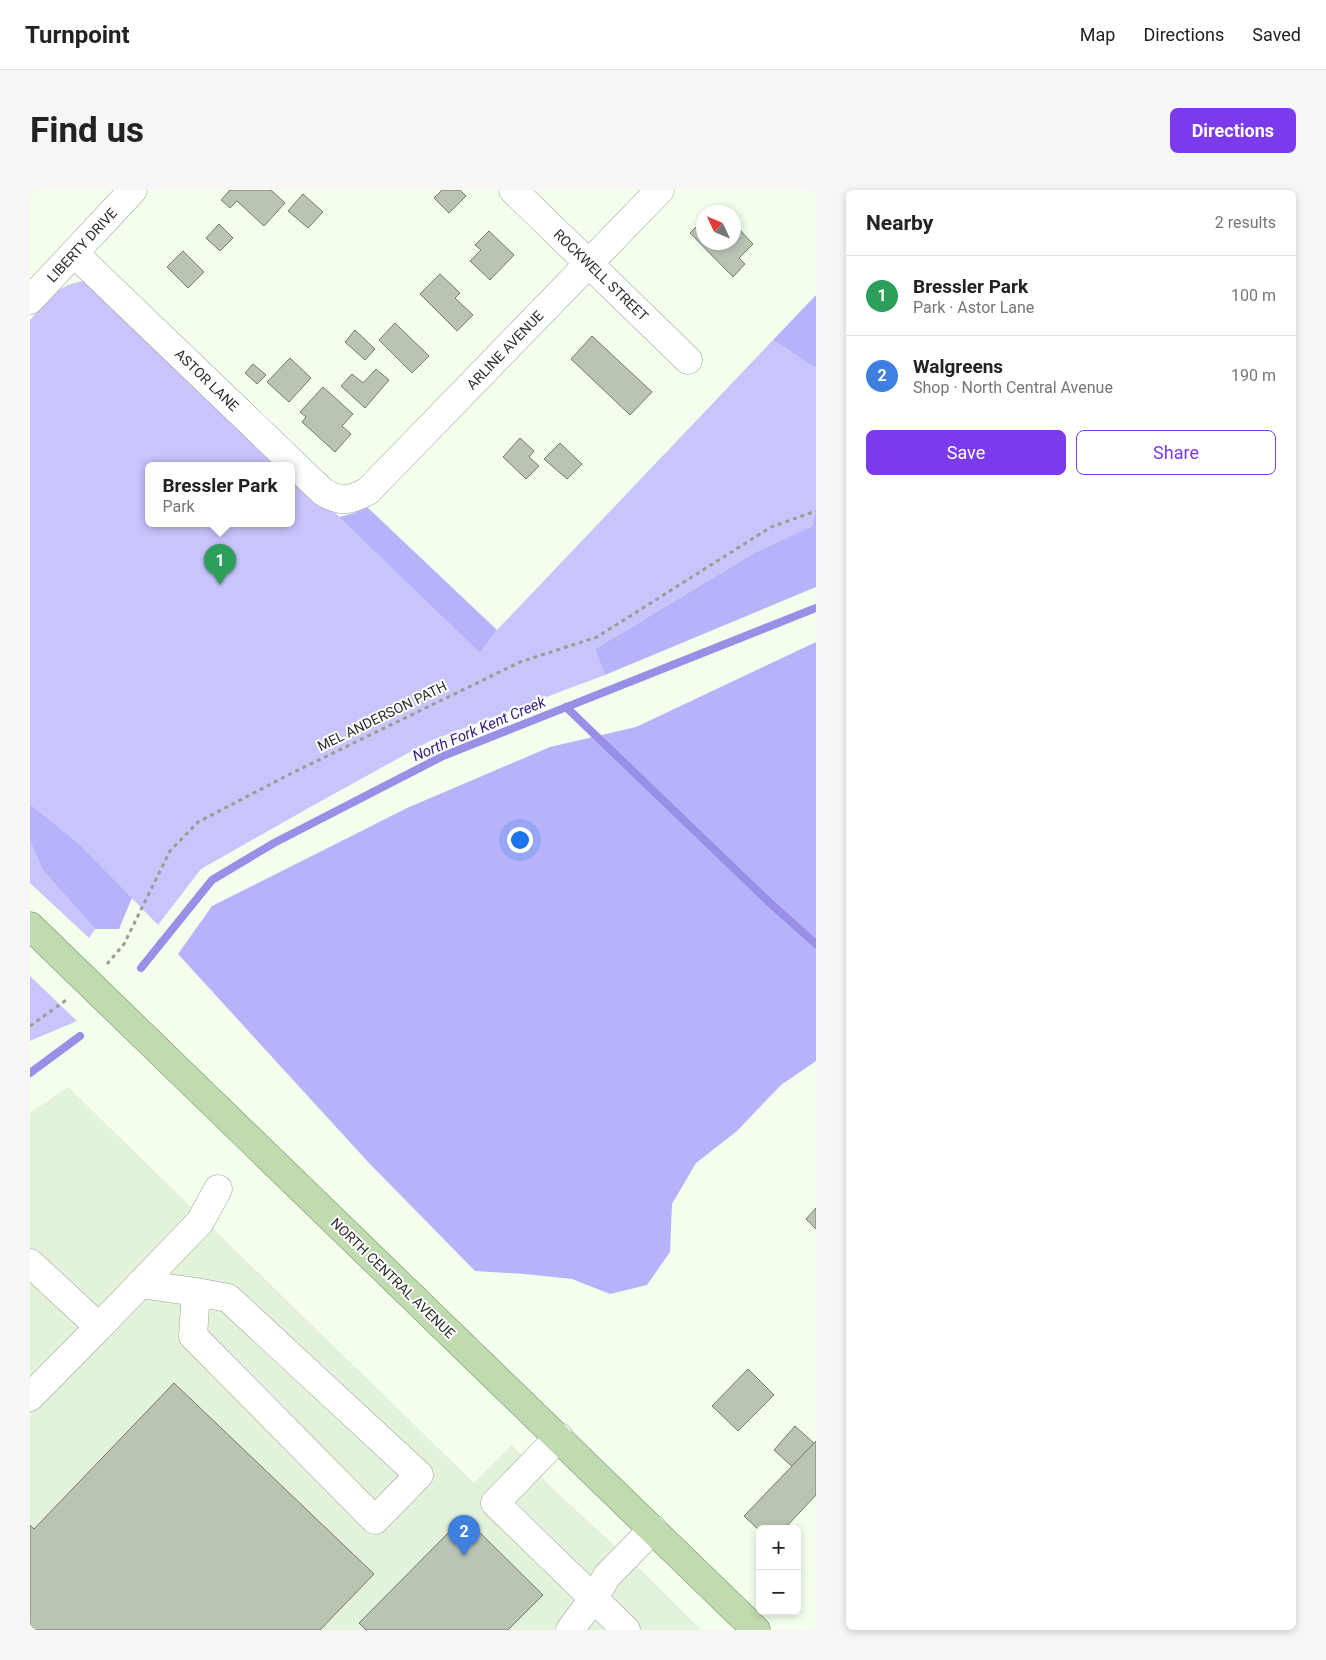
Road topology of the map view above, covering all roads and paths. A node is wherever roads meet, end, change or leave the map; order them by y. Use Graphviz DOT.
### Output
graph roads {
  1 [pos="133,190"];
  2 [pos="513,190"];
  3 [pos="660,190"];
  4 [pos="74,253"];
  5 [pos="589,264"];
  6 [pos="30,300"];
  7 [pos="688,360"];
  8 [pos="292,462"];
  9 [pos="295,465"];
  10 [pos="344,500"];
  11 [pos="816,511"];
  12 [pos="30,926"];
  13 [pos="90,983"];
  14 [pos="30,1026"];
  15 [pos="218,1189"];
  16 [pos="30,1264"];
  17 [pos="140,1284"];
  18 [pos="196,1292"];
  19 [pos="99,1327"];
  20 [pos="30,1398"];
  21 [pos="559,1437"];
  22 [pos="653,1529"];
  23 [pos="593,1599"];
  24 [pos="570,1630"];
  25 [pos="626,1630"];
  26 [pos="756,1630"];
  1 -- 4 [label="street, LIBERTY DRIVE"];
  2 -- 5 [label="street, ROCKWELL STREET"];
  3 -- 5 [label="street, ARLINE AVENUE"];
  4 -- 6 [label="street, LIBERTY DRIVE"];
  4 -- 8 [label="street, ASTOR LANE"];
  5 -- 7 [label="street, ROCKWELL STREET"];
  5 -- 10 [label="street, ARLINE AVENUE"];
  9 -- 10 [label="street, ASTOR LANE"];
  11 -- 13 [label="path, MEL ANDERSON PATH"];
  12 -- 13 [label="main road, NORTH CENTRAL AVENUE"];
  13 -- 14 [label="path, MEL ANDERSON PATH"];
  13 -- 21 [label="main road, NORTH CENTRAL AVENUE"];
  15 -- 17 [label="street"];
  16 -- 19 [label="street"];
  17 -- 18 [label="street"];
  17 -- 19 [label="street"];
  18 -- 18 [label="street"];
  19 -- 20 [label="street"];
  21 -- 22 [label="main road, NORTH CENTRAL AVENUE"];
  21 -- 23 [label="street"];
  22 -- 23 [label="street"];
  22 -- 26 [label="main road, NORTH CENTRAL AVENUE"];
  23 -- 24 [label="street"];
  23 -- 25 [label="street"];
}
